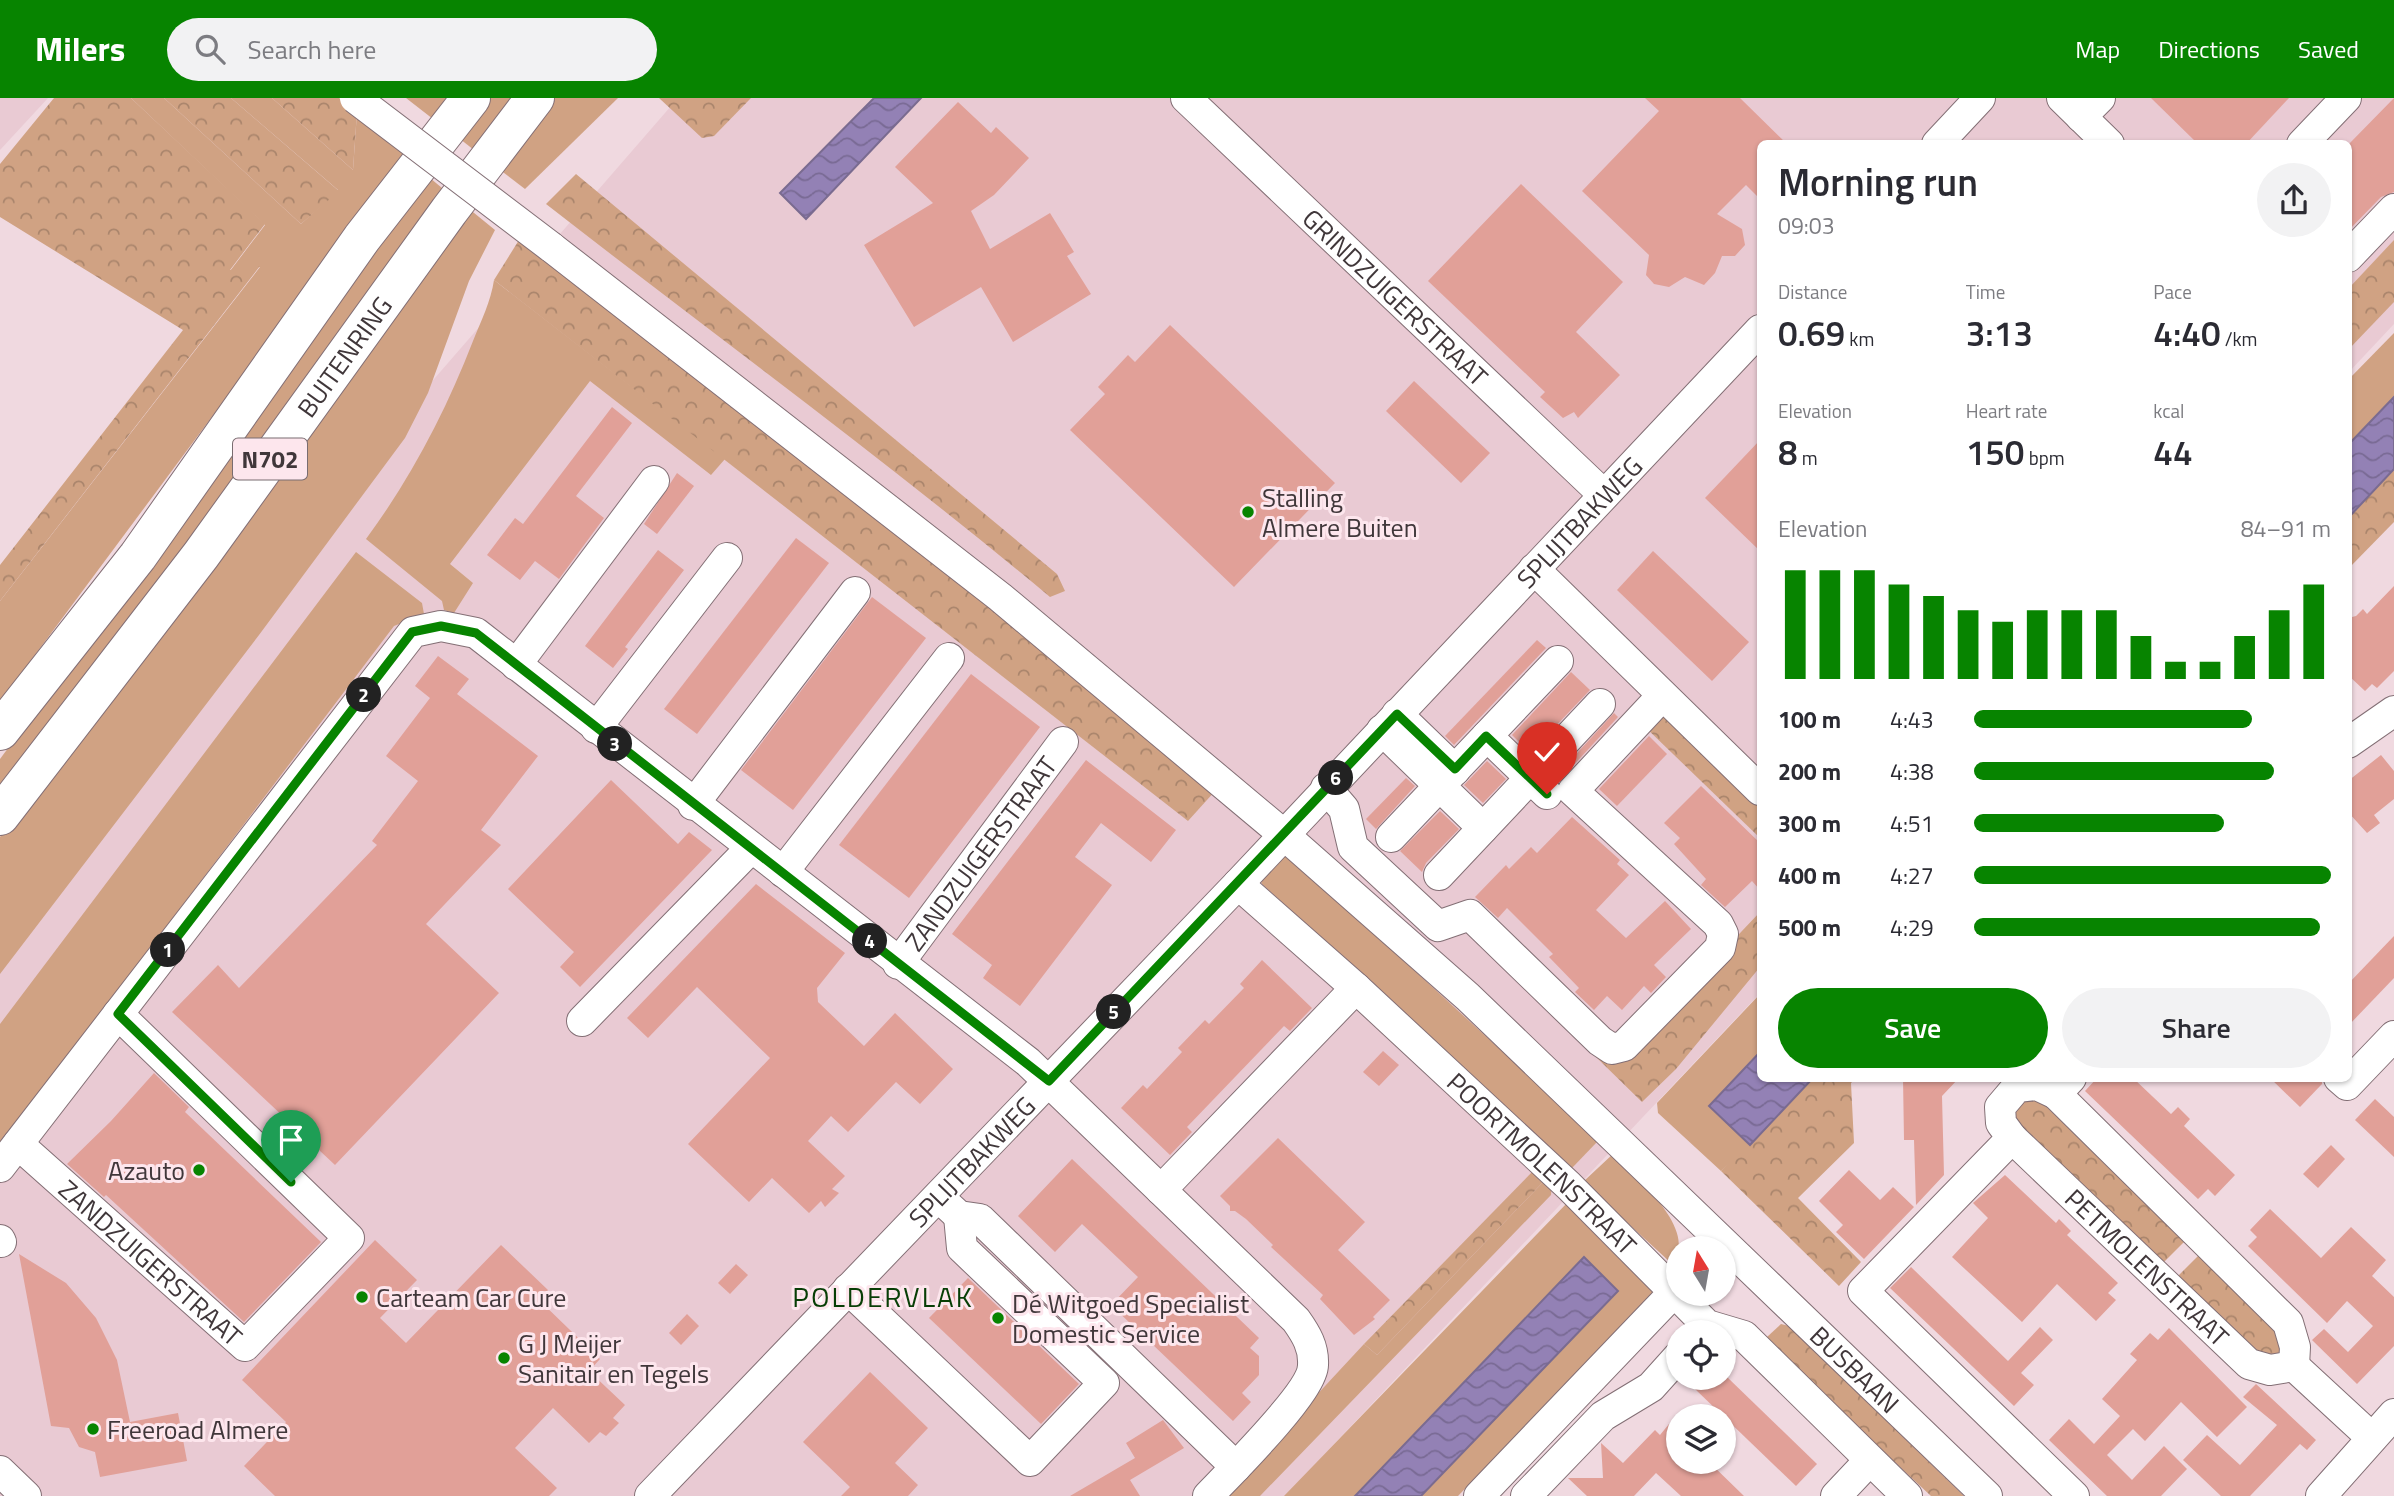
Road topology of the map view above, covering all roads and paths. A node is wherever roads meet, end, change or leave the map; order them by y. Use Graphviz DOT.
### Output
graph roads {
  1 [pos="355,98"];
  2 [pos="471,98"];
  3 [pos="535,98"];
  4 [pos="1185,98"];
  5 [pos="1980,98"];
  6 [pos="2346,98"];
  7 [pos="2081,104"];
  8 [pos="1941,140"];
  9 [pos="2106,140"];
  10 [pos="2306,140"];
  11 [pos="2394,209"];
  12 [pos="2352,253"];
  13 [pos="1757,333"];
  14 [pos="654,481"];
  15 [pos="1604,495"];
  16 [pos="727,558"];
  17 [pos="1534,569"];
  18 [pos="855,592"];
  19 [pos="949,658"];
  20 [pos="1558,661"];
  21 [pos="516,665"];
  22 [pos="1662,696"];
  23 [pos="1600,704"];
  24 [pos="2394,710"];
  25 [pos="1389,722"];
  26 [pos="596,728"];
  27 [pos="0,731"];
  28 [pos="1486,736"];
  29 [pos="2352,740"];
  30 [pos="1063,742"];
  31 [pos="1447,778"];
  32 [pos="1539,786"];
  33 [pos="1757,787"];
  34 [pos="1326,788"];
  35 [pos="693,805"];
  36 [pos="0,816"];
  37 [pos="1483,828"];
  38 [pos="1283,834"];
  39 [pos="1391,837"];
  40 [pos="751,848"];
  41 [pos="783,872"];
  42 [pos="1439,875"];
  43 [pos="1238,884"];
  44 [pos="898,964"];
  45 [pos="1356,988"];
  46 [pos="118,1014"];
  47 [pos="582,1021"];
  48 [pos="2388,1054"];
  49 [pos="1049,1081"];
  50 [pos="2352,1081"];
  51 [pos="2064,1086"];
  52 [pos="2012,1138"];
  53 [pos="18,1144"];
  54 [pos="0,1167"];
  55 [pos="1161,1189"];
  56 [pos="948,1206"];
  57 [pos="1711,1236"];
  58 [pos="1736,1260"];
  59 [pos="1666,1280"];
  60 [pos="848,1289"];
  61 [pos="1666,1300"];
  62 [pos="1736,1334"];
  63 [pos="2294,1366"];
  64 [pos="1666,1370"];
  65 [pos="2394,1415"];
  66 [pos="2372,1438"];
  67 [pos="1869,1461"];
  68 [pos="1236,1467"];
  69 [pos="0,1471"];
  70 [pos="26,1496"];
  71 [pos="650,1496"];
  72 [pos="1208,1496"];
  73 [pos="1479,1496"];
  74 [pos="1526,1496"];
  75 [pos="1836,1496"];
  76 [pos="1907,1496"];
  77 [pos="1987,1496"];
  78 [pos="2074,1496"];
  79 [pos="2321,1496"];
  1 -- 38 [label="street, BUSBAAN, bridge"];
  2 -- 27 [label="highway, BUITENRING / N702"];
  3 -- 36 [label="highway, BUITENRING / N702"];
  4 -- 15 [label="street, GRINDZUIGERSTRAAT"];
  5 -- 8 [label="street"];
  6 -- 10 [label="street"];
  7 -- 9 [label="street"];
  11 -- 12 [label="street"];
  13 -- 15 [label="street, SPLIJTBAKWEG"];
  14 -- 21 [label="street"];
  15 -- 17 [label="street, SPLIJTBAKWEG"];
  16 -- 26 [label="street"];
  17 -- 22 [label="street"];
  17 -- 25 [label="street, SPLIJTBAKWEG"];
  18 -- 35 [label="street"];
  19 -- 41 [label="street"];
  20 -- 28 [label="street"];
  21 -- 26 [label="street, ZANDZUIGERSTRAAT"];
  21 -- 46 [label="street, ZANDZUIGERSTRAAT"];
  22 -- 33 [label="street"];
  22 -- 34 [label="street"];
  23 -- 32 [label="street"];
  24 -- 29 [label="street"];
  25 -- 31 [label="street"];
  25 -- 34 [label="street, SPLIJTBAKWEG"];
  26 -- 35 [label="street, ZANDZUIGERSTRAAT"];
  28 -- 31 [label="street"];
  28 -- 32 [label="street"];
  30 -- 44 [label="street, ZANDZUIGERSTRAAT"];
  31 -- 37 [label="street"];
  31 -- 39 [label="street"];
  32 -- 37 [label="street"];
  34 -- 38 [label="street, SPLIJTBAKWEG"];
  35 -- 40 [label="street, ZANDZUIGERSTRAAT"];
  37 -- 42 [label="street"];
  38 -- 43 [label="street, SPLIJTBAKWEG"];
  38 -- 57 [label="street, BUSBAAN"];
  40 -- 41 [label="street, ZANDZUIGERSTRAAT"];
  40 -- 47 [label="street"];
  41 -- 44 [label="street, ZANDZUIGERSTRAAT"];
  43 -- 45 [label="street, POORTMOLENSTRAAT"];
  43 -- 49 [label="street, SPLIJTBAKWEG"];
  44 -- 49 [label="street, ZANDZUIGERSTRAAT"];
  45 -- 55 [label="street"];
  45 -- 59 [label="street, POORTMOLENSTRAAT"];
  46 -- 53 [label="street, ZANDZUIGERSTRAAT"];
  46 -- 53 [label="street, ZANDZUIGERSTRAAT"];
  48 -- 50 [label="street"];
  49 -- 55 [label="street, ZANDZUIGERSTRAAT"];
  49 -- 56 [label="street, SPLIJTBAKWEG"];
  51 -- 52 [label="street"];
  51 -- 63 [label="street"];
  52 -- 63 [label="street, PETMOLENSTRAAT"];
  52 -- 78 [label="street"];
  53 -- 54 [label="street, ZANDZUIGERSTRAAT"];
  55 -- 68 [label="street, ZANDZUIGERSTRAAT"];
  56 -- 60 [label="street, SPLIJTBAKWEG"];
  56 -- 60 [label="street, SPLIJTBAKWEG"];
  56 -- 68 [label="street"];
  58 -- 77 [label="street, BUSBAAN"];
  60 -- 71 [label="street, SPLIJTBAKWEG"];
  61 -- 73 [label="street"];
  62 -- 67 [label="street, POORTMOLENSTRAAT"];
  63 -- 66 [label="street"];
  64 -- 74 [label="street"];
  65 -- 66 [label="street"];
  66 -- 79 [label="street"];
  67 -- 75 [label="street"];
  67 -- 76 [label="street, POORTMOLENSTRAAT"];
  68 -- 72 [label="street, ZANDZUIGERSTRAAT"];
  69 -- 70 [label="street"];
}
